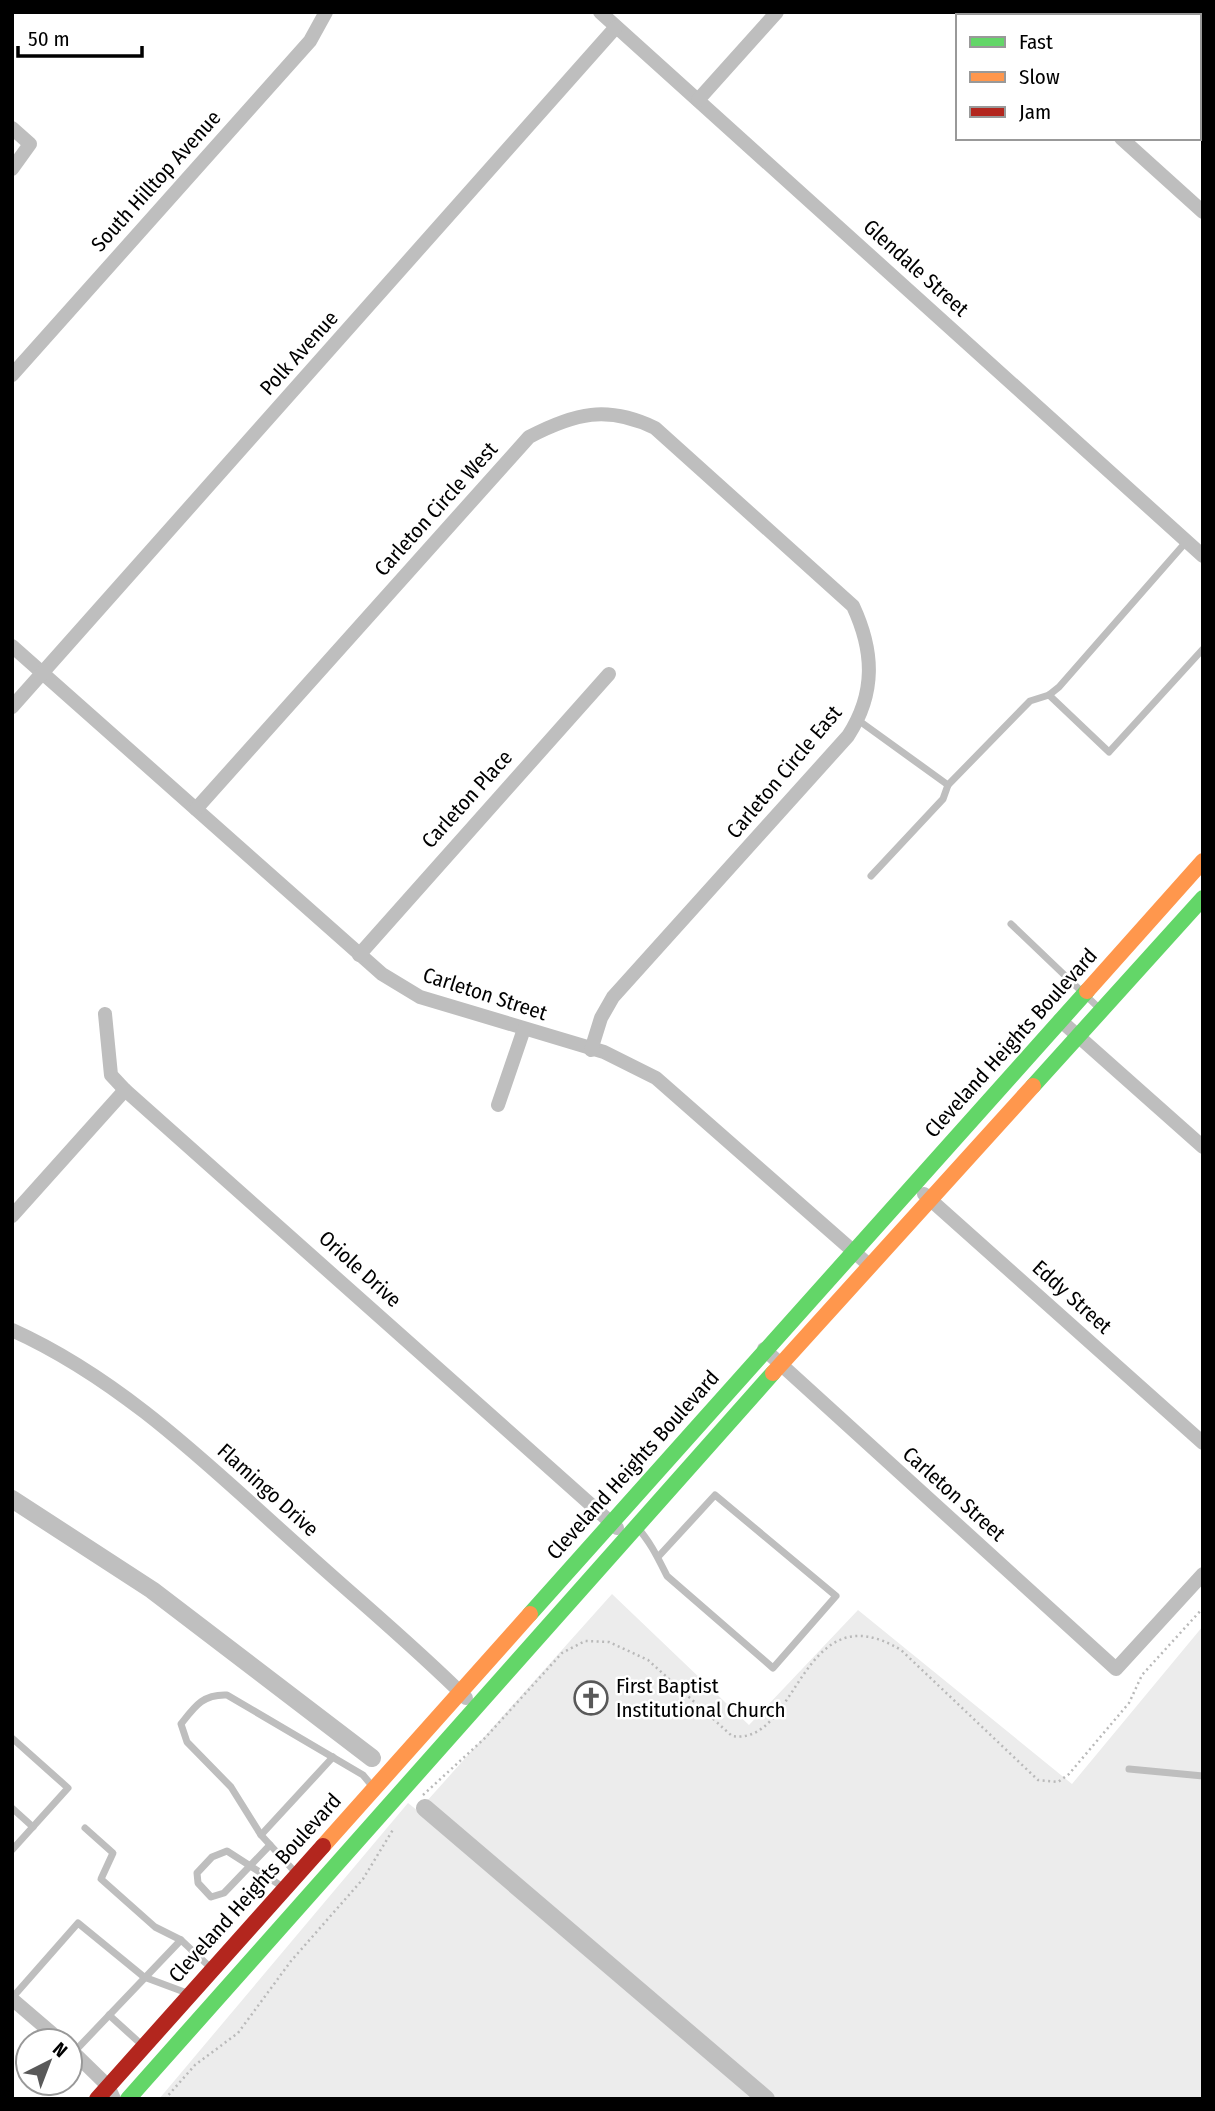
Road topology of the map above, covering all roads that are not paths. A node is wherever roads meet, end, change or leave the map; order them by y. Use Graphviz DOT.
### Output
graph roads {
  1 [pos="326,12"];
  2 [pos="600,12"];
  3 [pos="777,12"];
  4 [pos="616,27"];
  5 [pos="698,100"];
  6 [pos="12,128"];
  7 [pos="1123,140"];
  8 [pos="12,169"];
  9 [pos="1203,212"];
  10 [pos="12,375"];
  11 [pos="756,516"];
  12 [pos="1187,541"];
  13 [pos="1203,555"];
  14 [pos="12,646"];
  15 [pos="1203,649"];
  16 [pos="42,673"];
  17 [pos="609,674"];
  18 [pos="1049,695"];
  19 [pos="12,707"];
  20 [pos="858,720"];
  21 [pos="948,785"];
  22 [pos="196,809"];
  23 [pos="1203,861"];
  24 [pos="870,876"];
  25 [pos="1203,898"];
  26 [pos="1012,924"];
  27 [pos="359,955"];
  28 [pos="1084,993"];
  29 [pos="1102,1011"];
  30 [pos="105,1014"];
  31 [pos="1060,1020"];
  32 [pos="524,1029"];
  33 [pos="1079,1037"];
  34 [pos="591,1050"];
  35 [pos="125,1090"];
  36 [pos="498,1105"];
  37 [pos="1200,1138"];
  38 [pos="912,1185"];
  39 [pos="930,1199"];
  40 [pos="12,1216"];
  41 [pos="852,1251"];
  42 [pos="869,1265"];
  43 [pos="12,1330"];
  44 [pos="764,1349"];
  45 [pos="780,1365"];
  46 [pos="1203,1443"];
  47 [pos="610,1521"];
  48 [pos="631,1531"];
  49 [pos="658,1557"];
  50 [pos="1203,1574"];
  51 [pos="459,1692"];
  52 [pos="475,1708"];
  53 [pos="12,1738"];
  54 [pos="333,1757"];
  55 [pos="1129,1769"];
  56 [pos="1203,1776"];
  57 [pos="374,1787"];
  58 [pos="390,1803"];
  59 [pos="12,1808"];
  60 [pos="33,1827"];
  61 [pos="85,1828"];
  62 [pos="261,1835"];
  63 [pos="270,1845"];
  64 [pos="12,1850"];
  65 [pos="251,1864"];
  66 [pos="297,1874"];
  67 [pos="284,1888"];
  68 [pos="313,1889"];
  69 [pos="181,1940"];
  70 [pos="212,1969"];
  71 [pos="144,1977"];
  72 [pos="188,1994"];
  73 [pos="12,1999"];
  74 [pos="109,2015"];
  75 [pos="45,2027"];
  76 [pos="84,2039"];
  77 [pos="143,2046"];
  78 [pos="84,2063"];
  79 [pos="111,2092"];
  80 [pos="97,2099"];
  81 [pos="128,2099"];
  1 -- 10 [label="street, South Hilltop Avenue"];
  2 -- 4 [label="street, Glendale Street"];
  3 -- 5 [label="street"];
  4 -- 5 [label="street, Glendale Street"];
  4 -- 16 [label="street, Polk Avenue"];
  5 -- 12 [label="street, Glendale Street"];
  6 -- 8 [label="street"];
  7 -- 9 [label="street"];
  11 -- 20 [label="street, Carleton Circle East"];
  11 -- 22 [label="street, Carleton Circle West"];
  12 -- 13 [label="street, Glendale Street"];
  12 -- 18 [label="lane"];
  14 -- 16 [label="street, Carleton Street"];
  15 -- 18 [label="lane"];
  16 -- 19 [label="street, Polk Avenue"];
  16 -- 22 [label="street, Carleton Street"];
  17 -- 27 [label="street, Carleton Place"];
  18 -- 21 [label="lane"];
  20 -- 21 [label="lane"];
  20 -- 34 [label="street, Carleton Circle East"];
  21 -- 24 [label="lane"];
  22 -- 27 [label="street, Carleton Street"];
  23 -- 28 [label="street, Cleveland Heights Boulevard"];
  25 -- 29 [label="street, Cleveland Heights Boulevard"];
  26 -- 28 [label="lane"];
  27 -- 32 [label="street, Carleton Street"];
  28 -- 29 [label="lane"];
  28 -- 31 [label="street, Cleveland Heights Boulevard"];
  29 -- 33 [label="street, Cleveland Heights Boulevard"];
  30 -- 35 [label="street, Oriole Drive"];
  31 -- 33 [label="street"];
  31 -- 38 [label="street, Cleveland Heights Boulevard"];
  32 -- 34 [label="street, Carleton Street"];
  32 -- 36 [label="street"];
  33 -- 37 [label="street"];
  33 -- 39 [label="street, Cleveland Heights Boulevard"];
  34 -- 41 [label="street, Carleton Street"];
  35 -- 40 [label="street"];
  35 -- 47 [label="street, Oriole Drive"];
  38 -- 39 [label="street, Eddy Street"];
  38 -- 41 [label="street, Cleveland Heights Boulevard"];
  39 -- 42 [label="street, Cleveland Heights Boulevard"];
  39 -- 46 [label="street, Eddy Street"];
  41 -- 42 [label="street, Carleton Street"];
  41 -- 44 [label="street, Cleveland Heights Boulevard"];
  42 -- 45 [label="street, Cleveland Heights Boulevard"];
  43 -- 51 [label="street, Flamingo Drive"];
  44 -- 45 [label="street, Carleton Street"];
  44 -- 47 [label="street, Cleveland Heights Boulevard"];
  45 -- 48 [label="street, Cleveland Heights Boulevard"];
  45 -- 50 [label="street, Carleton Street"];
  47 -- 48 [label="street, Oriole Drive"];
  47 -- 51 [label="street, Cleveland Heights Boulevard"];
  48 -- 49 [label="lane"];
  48 -- 52 [label="street, Cleveland Heights Boulevard"];
  49 -- 49 [label="lane"];
  51 -- 52 [label="street, Flamingo Drive"];
  51 -- 57 [label="street, Cleveland Heights Boulevard"];
  52 -- 58 [label="street, Cleveland Heights Boulevard"];
  53 -- 60 [label="lane"];
  54 -- 57 [label="lane"];
  54 -- 62 [label="lane"];
  54 -- 62 [label="lane"];
  55 -- 56 [label="lane"];
  57 -- 58 [label="street"];
  57 -- 66 [label="street, Cleveland Heights Boulevard"];
  58 -- 68 [label="street, Cleveland Heights Boulevard"];
  59 -- 60 [label="lane"];
  60 -- 64 [label="lane"];
  61 -- 69 [label="lane"];
  62 -- 63 [label="lane"];
  63 -- 65 [label="lane"];
  63 -- 66 [label="lane"];
  65 -- 65 [label="lane"];
  65 -- 67 [label="lane"];
  66 -- 67 [label="street, Cleveland Heights Boulevard"];
  66 -- 68 [label="street"];
  67 -- 70 [label="street, Cleveland Heights Boulevard"];
  68 -- 81 [label="street, Cleveland Heights Boulevard"];
  69 -- 70 [label="lane"];
  69 -- 71 [label="lane"];
  70 -- 72 [label="street, Cleveland Heights Boulevard"];
  71 -- 72 [label="lane"];
  71 -- 73 [label="lane"];
  71 -- 74 [label="lane"];
  72 -- 77 [label="street, Cleveland Heights Boulevard"];
  73 -- 75 [label="street"];
  74 -- 76 [label="lane"];
  74 -- 77 [label="lane"];
  77 -- 79 [label="street, Cleveland Heights Boulevard"];
  78 -- 79 [label="street"];
  79 -- 80 [label="street, Cleveland Heights Boulevard"];
}
